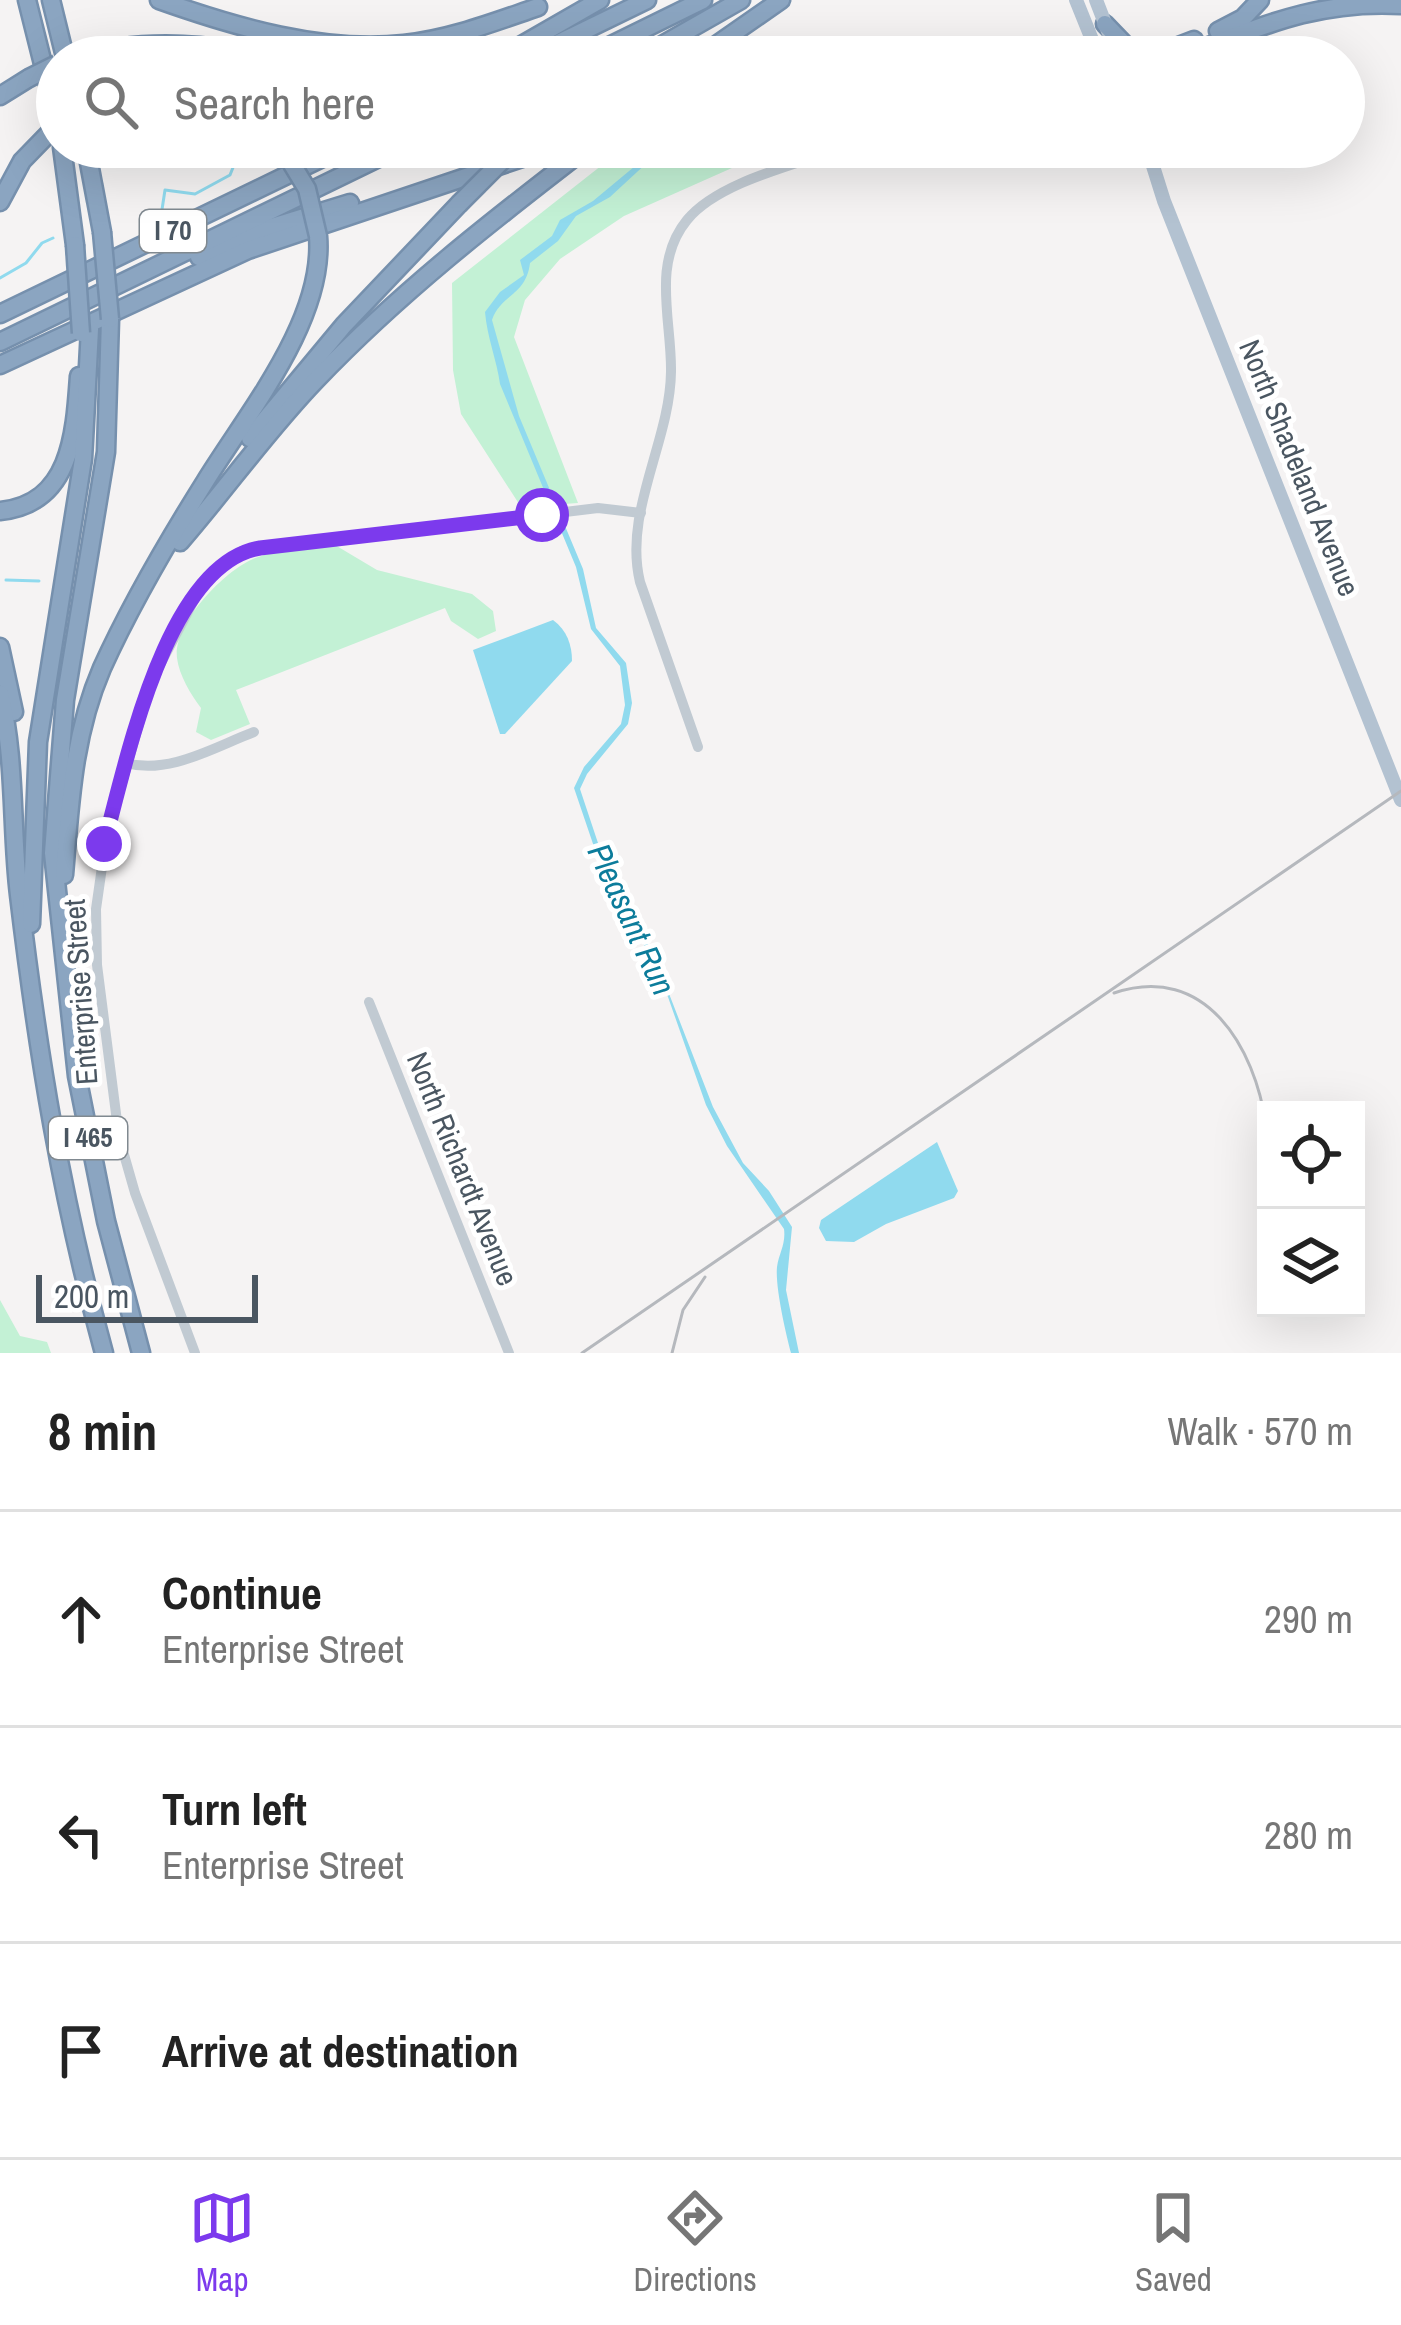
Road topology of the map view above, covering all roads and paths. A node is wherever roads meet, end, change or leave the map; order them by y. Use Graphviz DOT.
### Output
graph roads {
  1 [pos="51,0"];
  2 [pos="159,0"];
  3 [pos="600,0"];
  4 [pos="647,0"];
  5 [pos="741,0"];
  6 [pos="781,0"];
  7 [pos="1076,0"];
  8 [pos="1096,0"];
  9 [pos="1260,0"];
  10 [pos="27,1"];
  11 [pos="546,4"];
  12 [pos="1401,4"];
  13 [pos="708,8"];
  14 [pos="1105,24"];
  15 [pos="59,36"];
  16 [pos="285,36"];
  17 [pos="447,36"];
  18 [pos="477,36"];
  19 [pos="537,36"];
  20 [pos="573,36"];
  21 [pos="638,36"];
  22 [pos="670,36"];
  23 [pos="728,36"];
  24 [pos="1091,36"];
  25 [pos="1110,36"];
  26 [pos="1117,36"];
  27 [pos="1210,36"];
  28 [pos="1225,36"];
  29 [pos="36,37"];
  30 [pos="36,74"];
  31 [pos="0,97"];
  32 [pos="36,143"];
  33 [pos="66,168"];
  34 [pos="90,168"];
  35 [pos="294,168"];
  36 [pos="303,168"];
  37 [pos="358,168"];
  38 [pos="492,168"];
  39 [pos="493,168"];
  40 [pos="495,168"];
  41 [pos="561,168"];
  42 [pos="787,168"];
  43 [pos="1151,168"];
  44 [pos="0,202"];
  45 [pos="117,285"];
  46 [pos="0,314"];
  47 [pos="85,331"];
  48 [pos="0,342"];
  49 [pos="0,365"];
  50 [pos="0,512"];
  51 [pos="641,513"];
  52 [pos="179,528"];
  53 [pos="155,570"];
  54 [pos="0,647"];
  55 [pos="0,694"];
  56 [pos="254,731"];
  57 [pos="698,747"];
  58 [pos="126,763"];
  59 [pos="1401,800"];
  60 [pos="18,887"];
  61 [pos="60,918"];
  62 [pos="28,976"];
  63 [pos="369,1002"];
  64 [pos="104,1353"];
  65 [pos="141,1353"];
  66 [pos="195,1353"];
  67 [pos="509,1353"];
  1 -- 15 [label="highway"];
  2 -- 16 [label="highway"];
  3 -- 19 [label="highway"];
  4 -- 20 [label="highway"];
  5 -- 13 [label="highway"];
  6 -- 23 [label="highway"];
  7 -- 24 [label="main road"];
  8 -- 14 [label="main road"];
  9 -- 27 [label="highway"];
  10 -- 29 [label="highway"];
  11 -- 17 [label="highway"];
  11 -- 18 [label="highway"];
  12 -- 28 [label="highway"];
  13 -- 21 [label="highway"];
  13 -- 22 [label="highway"];
  14 -- 25 [label="main road"];
  14 -- 26 [label="highway"];
  30 -- 31 [label="highway, bridge"];
  32 -- 44 [label="highway"];
  33 -- 47 [label="highway, I 465, bridge"];
  34 -- 61 [label="highway, I 465, bridge"];
  35 -- 52 [label="highway, bridge"];
  36 -- 46 [label="highway, I 70"];
  37 -- 45 [label="highway, I 70"];
  38 -- 45 [label="highway"];
  39 -- 49 [label="highway"];
  40 -- 52 [label="highway, bridge"];
  41 -- 53 [label="highway"];
  42 -- 51 [label="street"];
  43 -- 59 [label="main road, North Shadeland Avenue"];
  45 -- 48 [label="highway, I 70"];
  47 -- 50 [label="highway"];
  47 -- 62 [label="highway, I 465"];
  51 -- 57 [label="street"];
  51 -- 58 [label="street, Enterprise Street"];
  52 -- 53 [label="highway"];
  53 -- 61 [label="highway"];
  54 -- 60 [label="highway"];
  55 -- 60 [label="highway"];
  56 -- 58 [label="street"];
  58 -- 66 [label="street, Enterprise Street"];
  60 -- 62 [label="highway"];
  61 -- 65 [label="highway, I 465"];
  62 -- 64 [label="highway, I 465"];
  63 -- 67 [label="street, North Richardt Avenue"];
}
